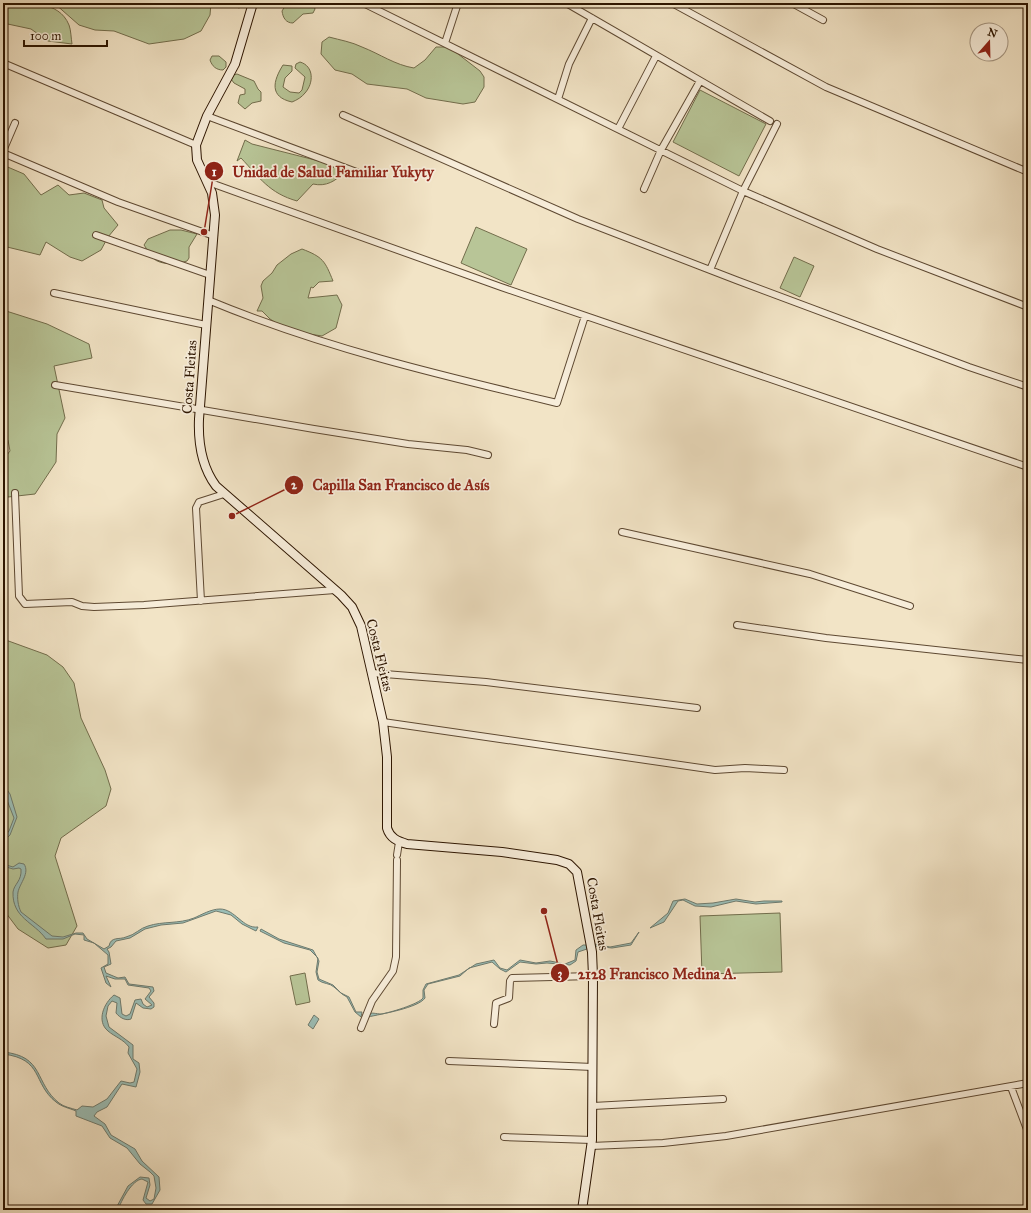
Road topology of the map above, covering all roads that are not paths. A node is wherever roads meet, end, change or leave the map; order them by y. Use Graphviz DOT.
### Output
graph roads {
  1 [pos="253,3"];
  2 [pos="363,3"];
  3 [pos="458,3"];
  4 [pos="566,3"];
  5 [pos="672,3"];
  6 [pos="792,3"];
  7 [pos="592,18"];
  8 [pos="823,20"];
  9 [pos="445,43"];
  10 [pos="656,56"];
  11 [pos="3,63"];
  12 [pos="700,81"];
  13 [pos="558,99"];
  14 [pos="343,115"];
  15 [pos="207,116"];
  16 [pos="770,121"];
  17 [pos="15,123"];
  18 [pos="777,124"];
  19 [pos="618,129"];
  20 [pos="196,145"];
  21 [pos="660,150"];
  22 [pos="3,152"];
  23 [pos="1028,172"];
  24 [pos="362,174"];
  25 [pos="208,182"];
  26 [pos="644,189"];
  27 [pos="743,191"];
  28 [pos="96,235"];
  29 [pos="214,236"];
  30 [pos="710,270"];
  31 [pos="210,275"];
  32 [pos="54,293"];
  33 [pos="208,300"];
  34 [pos="1028,307"];
  35 [pos="585,316"];
  36 [pos="206,325"];
  37 [pos="55,385"];
  38 [pos="1028,387"];
  39 [pos="200,409"];
  40 [pos="488,455"];
  41 [pos="1028,467"];
  42 [pos="15,493"];
  43 [pos="224,494"];
  44 [pos="622,532"];
  45 [pos="335,590"];
  46 [pos="201,601"];
  47 [pos="910,606"];
  48 [pos="737,625"];
  49 [pos="1028,660"];
  50 [pos="372,673"];
  51 [pos="697,708"];
  52 [pos="383,722"];
  53 [pos="784,770"];
  54 [pos="399,842"];
  55 [pos="593,976"];
  56 [pos="494,1024"];
  57 [pos="360,1028"];
  58 [pos="449,1061"];
  59 [pos="593,1067"];
  60 [pos="1028,1083"];
  61 [pos="1011,1087"];
  62 [pos="723,1099"];
  63 [pos="593,1106"];
  64 [pos="1028,1132"];
  65 [pos="504,1137"];
  66 [pos="591,1143"];
  67 [pos="582,1210"];
  1 -- 15 [label="main road"];
  2 -- 9 [label="street"];
  3 -- 9 [label="street"];
  4 -- 7 [label="street"];
  5 -- 23 [label="street"];
  6 -- 8 [label="street"];
  7 -- 10 [label="street"];
  7 -- 13 [label="street"];
  9 -- 13 [label="street"];
  10 -- 12 [label="street"];
  10 -- 19 [label="street"];
  11 -- 20 [label="street"];
  12 -- 16 [label="street"];
  12 -- 21 [label="street"];
  13 -- 19 [label="street"];
  14 -- 30 [label="street"];
  15 -- 20 [label="main road"];
  15 -- 24 [label="street"];
  17 -- 22 [label="street"];
  18 -- 27 [label="street"];
  19 -- 21 [label="street"];
  20 -- 25 [label="main road, Costa Fleitas"];
  21 -- 26 [label="street"];
  21 -- 27 [label="street"];
  22 -- 29 [label="street"];
  25 -- 29 [label="main road, Costa Fleitas"];
  25 -- 35 [label="street"];
  27 -- 30 [label="street"];
  27 -- 34 [label="street"];
  28 -- 31 [label="street"];
  29 -- 31 [label="main road, Costa Fleitas"];
  30 -- 38 [label="street"];
  31 -- 33 [label="main road, Costa Fleitas"];
  32 -- 36 [label="street"];
  33 -- 35 [label="street"];
  33 -- 36 [label="main road, Costa Fleitas"];
  35 -- 41 [label="street"];
  36 -- 39 [label="main road, Costa Fleitas"];
  37 -- 39 [label="street"];
  39 -- 40 [label="street"];
  39 -- 43 [label="main road, Costa Fleitas"];
  42 -- 46 [label="street"];
  43 -- 45 [label="main road, Costa Fleitas"];
  43 -- 46 [label="street"];
  44 -- 47 [label="street"];
  45 -- 46 [label="street"];
  45 -- 50 [label="main road, Costa Fleitas"];
  48 -- 49 [label="street"];
  50 -- 51 [label="street"];
  50 -- 52 [label="main road, Costa Fleitas"];
  52 -- 53 [label="street"];
  52 -- 54 [label="main road, Costa Fleitas"];
  54 -- 55 [label="main road, Costa Fleitas"];
  54 -- 57 [label="street"];
  55 -- 56 [label="street"];
  55 -- 59 [label="main road, Costa Fleitas"];
  58 -- 59 [label="street"];
  59 -- 63 [label="main road, Costa Fleitas"];
  60 -- 61 [label="street"];
  61 -- 64 [label="street"];
  61 -- 66 [label="street"];
  62 -- 63 [label="street"];
  63 -- 66 [label="main road, Costa Fleitas"];
  65 -- 66 [label="street"];
  66 -- 67 [label="main road, Costa Fleitas"];
}
